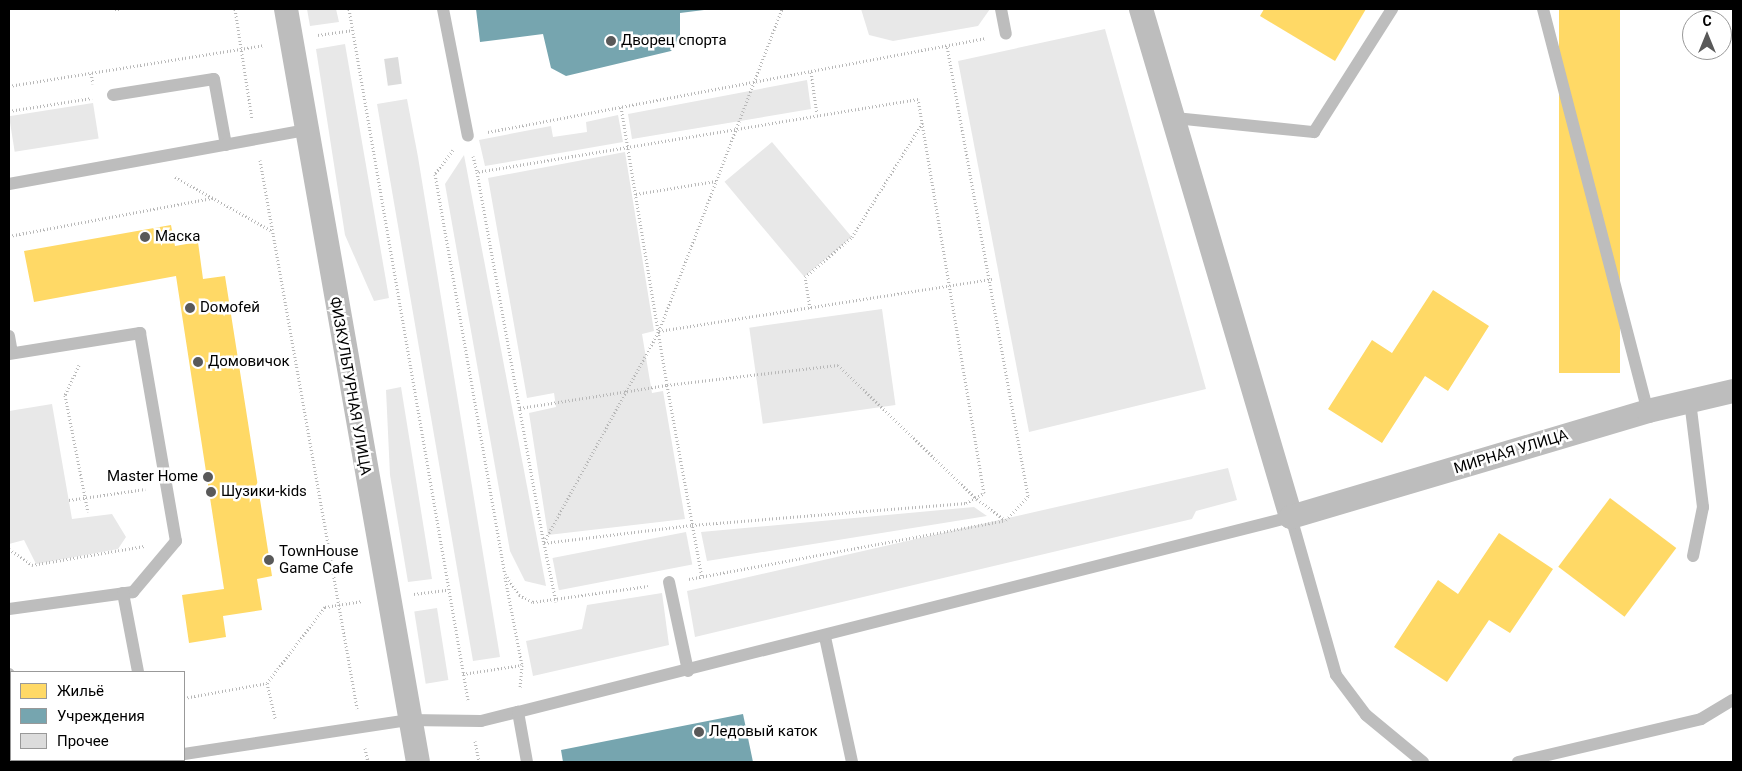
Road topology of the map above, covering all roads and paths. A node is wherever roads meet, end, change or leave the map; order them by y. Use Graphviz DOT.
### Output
graph roads {
  1 [pos="115,9"];
  2 [pos="122,9"];
  3 [pos="235,9"];
  4 [pos="286,9"];
  5 [pos="349,9"];
  6 [pos="443,9"];
  7 [pos="782,9"];
  8 [pos="1001,9"];
  9 [pos="1141,9"];
  10 [pos="1392,9"];
  11 [pos="1543,9"];
  12 [pos="352,30"];
  13 [pos="1006,34"];
  14 [pos="291,40"];
  15 [pos="946,46"];
  16 [pos="239,49"];
  17 [pos="810,72"];
  18 [pos="754,82"];
  19 [pos="9,86"];
  20 [pos="113,95"];
  21 [pos="621,107"];
  22 [pos="9,111"];
  23 [pos="817,114"];
  24 [pos="1174,118"];
  25 [pos="922,122"];
  26 [pos="737,126"];
  27 [pos="305,130"];
  28 [pos="468,136"];
  29 [pos="256,139"];
  30 [pos="226,145"];
  31 [pos="628,145"];
  32 [pos="144,159"];
  33 [pos="716,181"];
  34 [pos="9,184"];
  35 [pos="636,194"];
  36 [pos="213,198"];
  37 [pos="272,231"];
  38 [pos="9,236"];
  39 [pos="992,279"];
  40 [pos="952,286"];
  41 [pos="810,308"];
  42 [pos="659,332"];
  43 [pos="9,336"];
  44 [pos="10,354"];
  45 [pos="82,358"];
  46 [pos="667,385"];
  47 [pos="1733,391"];
  48 [pos="626,392"];
  49 [pos="1690,401"];
  50 [pos="520,408"];
  51 [pos="1648,411"];
  52 [pos="167,486"];
  53 [pos="85,497"];
  54 [pos="977,499"];
  55 [pos="69,500"];
  56 [pos="88,512"];
  57 [pos="1291,517"];
  58 [pos="1006,520"];
  59 [pos="692,525"];
  60 [pos="176,541"];
  61 [pos="544,543"];
  62 [pos="9,549"];
  63 [pos="1693,556"];
  64 [pos="505,574"];
  65 [pos="702,577"];
  66 [pos="669,582"];
  67 [pos="448,590"];
  68 [pos="123,593"];
  69 [pos="388,598"];
  70 [pos="556,602"];
  71 [pos="339,605"];
  72 [pos="9,609"];
  73 [pos="825,637"];
  74 [pos="522,665"];
  75 [pos="138,671"];
  76 [pos="688,671"];
  77 [pos="463,674"];
  78 [pos="185,698"];
  79 [pos="1733,700"];
  80 [pos="518,712"];
  81 [pos="409,720"];
  82 [pos="471,721"];
  83 [pos="360,727"];
  84 [pos="185,754"];
  85 [pos="368,762"];
  86 [pos="418,762"];
  87 [pos="479,762"];
  88 [pos="527,762"];
  89 [pos="852,762"];
  90 [pos="1423,762"];
  91 [pos="1518,762"];
  1 -- 2 [label="path"];
  3 -- 16 [label="path"];
  4 -- 14 [label="street, ФИЗКУЛЬТУРНАЯ УЛИЦА"];
  5 -- 12 [label="path"];
  6 -- 28 [label="lane"];
  7 -- 18 [label="path"];
  8 -- 13 [label="lane"];
  9 -- 24 [label="street"];
  10 -- 24 [label="lane"];
  11 -- 51 [label="lane"];
  12 -- 14 [label="path"];
  12 -- 67 [label="path"];
  13 -- 15 [label="path"];
  14 -- 16 [label="path"];
  14 -- 27 [label="street, ФИЗКУЛЬТУРНАЯ УЛИЦА"];
  15 -- 17 [label="path"];
  15 -- 39 [label="path"];
  16 -- 19 [label="path"];
  16 -- 29 [label="path"];
  17 -- 18 [label="path"];
  17 -- 23 [label="path"];
  18 -- 21 [label="path"];
  18 -- 26 [label="path"];
  20 -- 22 [label="path"];
  20 -- 30 [label="lane"];
  21 -- 28 [label="path"];
  21 -- 31 [label="path"];
  23 -- 25 [label="path"];
  23 -- 26 [label="path"];
  24 -- 57 [label="street"];
  25 -- 40 [label="path"];
  25 -- 41 [label="path"];
  26 -- 31 [label="path"];
  26 -- 33 [label="path"];
  27 -- 29 [label="lane"];
  27 -- 69 [label="street, ФИЗКУЛЬТУРНАЯ УЛИЦА"];
  28 -- 64 [label="path"];
  29 -- 30 [label="lane"];
  29 -- 37 [label="path"];
  30 -- 32 [label="lane"];
  31 -- 35 [label="path"];
  31 -- 50 [label="path"];
  32 -- 34 [label="lane"];
  32 -- 36 [label="path"];
  33 -- 35 [label="path"];
  33 -- 42 [label="path"];
  35 -- 42 [label="path"];
  36 -- 37 [label="path"];
  36 -- 38 [label="path"];
  37 -- 71 [label="path"];
  39 -- 40 [label="path"];
  39 -- 58 [label="path"];
  40 -- 41 [label="path"];
  40 -- 54 [label="path"];
  41 -- 42 [label="path"];
  42 -- 46 [label="path"];
  42 -- 48 [label="path"];
  43 -- 44 [label="lane"];
  44 -- 52 [label="lane"];
  45 -- 53 [label="path"];
  46 -- 48 [label="path"];
  46 -- 54 [label="path"];
  46 -- 59 [label="path"];
  47 -- 49 [label="street, МИРНАЯ УЛИЦА"];
  48 -- 50 [label="path"];
  48 -- 61 [label="path"];
  49 -- 51 [label="street, МИРНАЯ УЛИЦА"];
  49 -- 63 [label="lane"];
  50 -- 61 [label="path"];
  51 -- 57 [label="street, МИРНАЯ УЛИЦА"];
  52 -- 53 [label="path"];
  52 -- 60 [label="lane"];
  53 -- 55 [label="path"];
  53 -- 56 [label="path"];
  54 -- 58 [label="path"];
  54 -- 59 [label="path"];
  57 -- 73 [label="lane"];
  57 -- 90 [label="lane"];
  58 -- 65 [label="path"];
  59 -- 61 [label="path"];
  59 -- 65 [label="path"];
  60 -- 62 [label="path"];
  60 -- 68 [label="lane"];
  61 -- 70 [label="path"];
  64 -- 70 [label="path"];
  64 -- 74 [label="path"];
  65 -- 66 [label="path"];
  66 -- 70 [label="path"];
  66 -- 76 [label="lane"];
  67 -- 69 [label="path"];
  67 -- 77 [label="path"];
  68 -- 72 [label="lane"];
  68 -- 75 [label="lane"];
  69 -- 71 [label="path"];
  69 -- 81 [label="street, ФИЗКУЛЬТУРНАЯ УЛИЦА"];
  71 -- 78 [label="path"];
  71 -- 83 [label="path"];
  73 -- 76 [label="lane"];
  73 -- 89 [label="lane"];
  74 -- 77 [label="path"];
  74 -- 80 [label="path"];
  76 -- 80 [label="lane"];
  77 -- 82 [label="path"];
  79 -- 91 [label="lane"];
  80 -- 82 [label="lane"];
  80 -- 88 [label="lane"];
  81 -- 82 [label="lane"];
  81 -- 83 [label="lane"];
  81 -- 86 [label="street, ФИЗКУЛЬТУРНАЯ УЛИЦА"];
  82 -- 87 [label="path"];
  83 -- 84 [label="lane"];
  83 -- 85 [label="path"];
}
